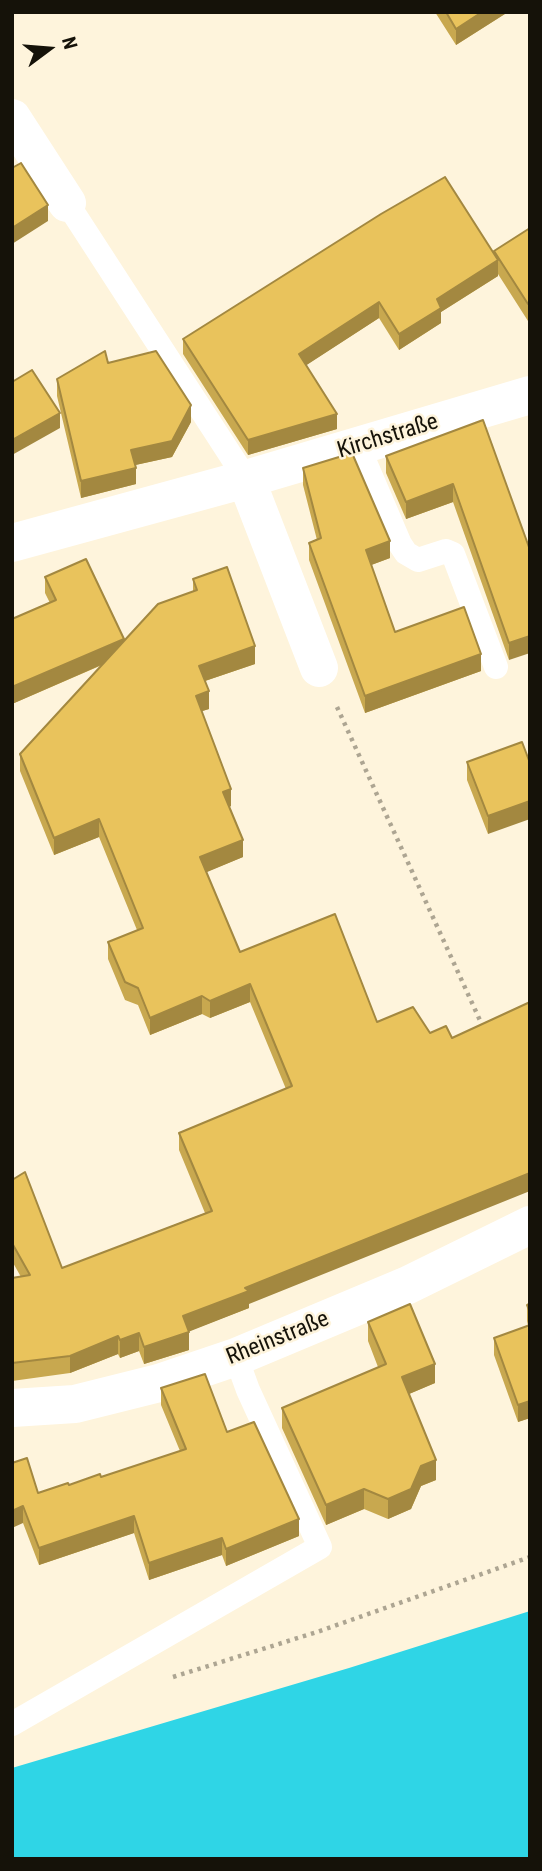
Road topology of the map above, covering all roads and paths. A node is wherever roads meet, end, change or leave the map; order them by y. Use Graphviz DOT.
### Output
graph roads {
  1 [pos="12,118"];
  2 [pos="67,203"];
  3 [pos="530,395"];
  4 [pos="358,446"];
  5 [pos="246,479"];
  6 [pos="12,543"];
  7 [pos="496,667"];
  8 [pos="319,668"];
  9 [pos="484,1030"];
  10 [pos="530,1225"];
  11 [pos="236,1357"];
  12 [pos="12,1408"];
  13 [pos="530,1557"];
  14 [pos="171,1678"];
  15 [pos="12,1724"];
  1 -- 2 [label="street"];
  2 -- 5 [label="lane"];
  3 -- 4 [label="street, Kirchstraße"];
  4 -- 5 [label="street, Kirchstraße"];
  4 -- 7 [label="lane"];
  5 -- 6 [label="street, Kirchstraße"];
  5 -- 8 [label="street"];
  8 -- 9 [label="path"];
  10 -- 11 [label="street, Rheinstraße"];
  11 -- 12 [label="street, Rheinstraße"];
  11 -- 15 [label="lane"];
  13 -- 14 [label="path"];
}
